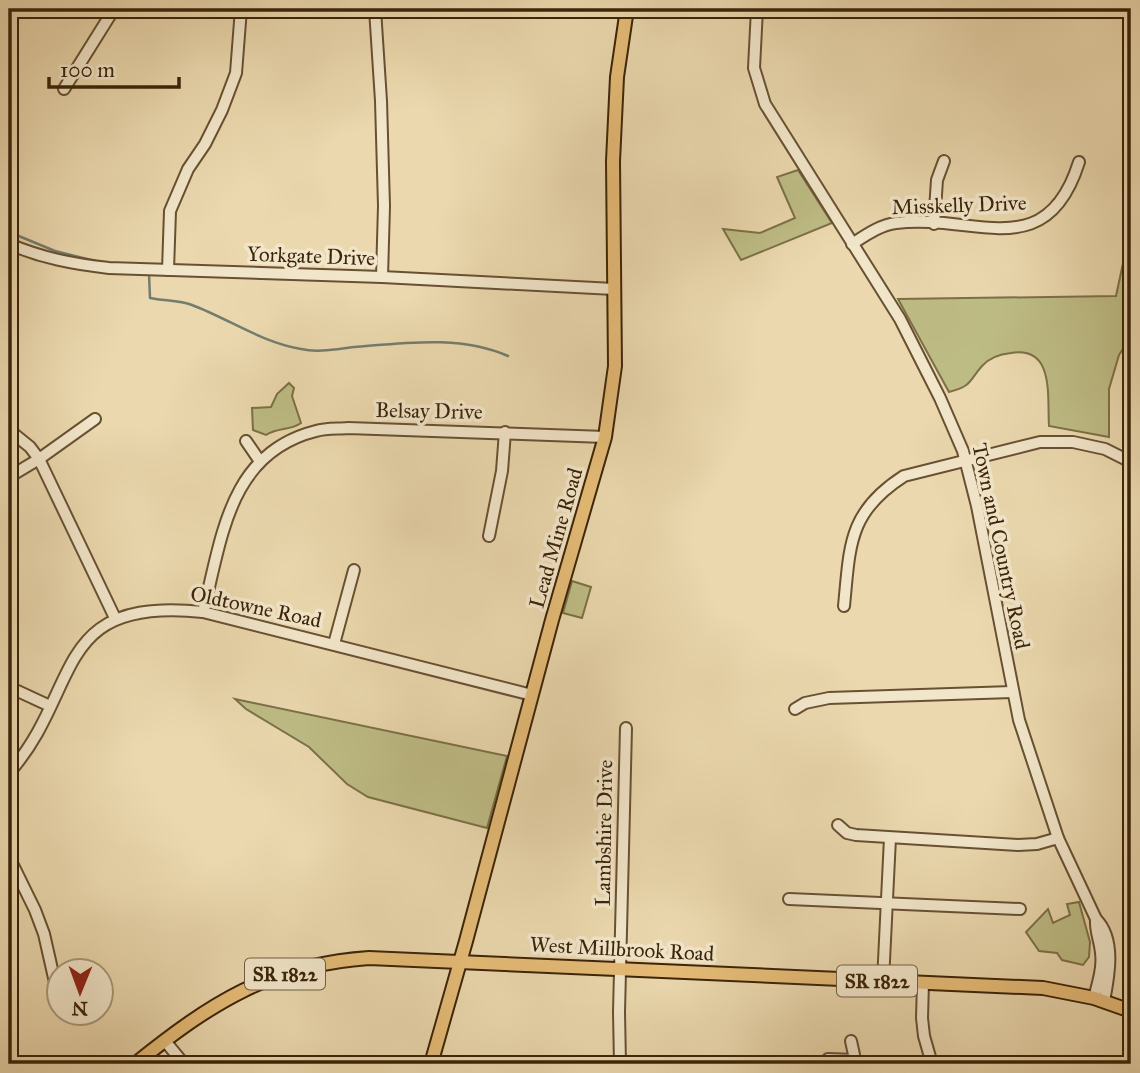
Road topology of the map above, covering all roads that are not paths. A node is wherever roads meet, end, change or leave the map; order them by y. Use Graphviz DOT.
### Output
graph roads {
  1 [pos="114,9"];
  2 [pos="241,9"];
  3 [pos="375,9"];
  4 [pos="627,9"];
  5 [pos="757,9"];
  6 [pos="1017,9"];
  7 [pos="1076,9"];
  8 [pos="64,89"];
  9 [pos="944,161"];
  10 [pos="1079,162"];
  11 [pos="934,224"];
  12 [pos="9,244"];
  13 [pos="852,244"];
  14 [pos="168,271"];
  15 [pos="382,277"];
  16 [pos="614,289"];
  17 [pos="95,419"];
  18 [pos="9,430"];
  19 [pos="505,432"];
  20 [pos="604,438"];
  21 [pos="246,441"];
  22 [pos="40,459"];
  23 [pos="259,460"];
  24 [pos="967,460"];
  25 [pos="1131,462"];
  26 [pos="9,477"];
  27 [pos="489,536"];
  28 [pos="354,570"];
  29 [pos="844,606"];
  30 [pos="203,612"];
  31 [pos="115,618"];
  32 [pos="334,644"];
  33 [pos="9,687"];
  34 [pos="1012,692"];
  35 [pos="531,695"];
  36 [pos="50,706"];
  37 [pos="795,709"];
  38 [pos="626,728"];
  39 [pos="9,773"];
  40 [pos="838,825"];
  41 [pos="890,838"];
  42 [pos="1058,838"];
  43 [pos="9,857"];
  44 [pos="789,899"];
  45 [pos="887,902"];
  46 [pos="1020,909"];
  47 [pos="49,958"];
  48 [pos="460,961"];
  49 [pos="620,968"];
  50 [pos="883,981"];
  51 [pos="923,982"];
  52 [pos="1099,999"];
  53 [pos="1131,1011"];
  54 [pos="165,1041"];
  55 [pos="851,1041"];
  56 [pos="828,1059"];
  57 [pos="855,1062"];
  58 [pos="135,1064"];
  59 [pos="184,1064"];
  60 [pos="431,1064"];
  61 [pos="620,1064"];
  62 [pos="932,1064"];
  1 -- 8 [label="street"];
  2 -- 14 [label="street"];
  3 -- 15 [label="street"];
  4 -- 16 [label="main road, Lead Mine Road"];
  5 -- 13 [label="street, Town and Country Road"];
  6 -- 7 [label="street"];
  9 -- 11 [label="street"];
  10 -- 11 [label="street, Misskelly Drive"];
  11 -- 13 [label="street, Misskelly Drive"];
  12 -- 14 [label="street, Yorkgate Drive"];
  13 -- 24 [label="street, Town and Country Road"];
  14 -- 15 [label="street, Yorkgate Drive"];
  15 -- 16 [label="street, Yorkgate Drive"];
  16 -- 20 [label="main road, Lead Mine Road"];
  17 -- 22 [label="street"];
  18 -- 22 [label="street"];
  19 -- 20 [label="street, Belsay Drive"];
  19 -- 23 [label="street, Belsay Drive"];
  19 -- 27 [label="street"];
  20 -- 35 [label="main road, Lead Mine Road"];
  21 -- 23 [label="street"];
  22 -- 26 [label="street"];
  22 -- 31 [label="street"];
  23 -- 30 [label="street, Belsay Drive"];
  24 -- 25 [label="street"];
  24 -- 29 [label="street"];
  24 -- 34 [label="street, Town and Country Road"];
  28 -- 32 [label="street"];
  30 -- 31 [label="street, Oldtowne Road"];
  30 -- 32 [label="street, Oldtowne Road"];
  31 -- 36 [label="street"];
  32 -- 35 [label="street, Oldtowne Road"];
  33 -- 36 [label="street"];
  34 -- 37 [label="street"];
  34 -- 42 [label="street, Town and Country Road"];
  35 -- 48 [label="main road, Lead Mine Road"];
  36 -- 39 [label="street"];
  38 -- 49 [label="street, Lambshire Drive"];
  40 -- 41 [label="street"];
  41 -- 42 [label="street"];
  41 -- 45 [label="street"];
  42 -- 52 [label="street, Town and Country Road"];
  43 -- 47 [label="street"];
  44 -- 45 [label="street"];
  45 -- 46 [label="street"];
  45 -- 50 [label="street"];
  48 -- 49 [label="main road, West Millbrook Road / SR 1822"];
  48 -- 54 [label="main road, West Millbrook Road / SR 1822"];
  48 -- 60 [label="main road, Lead Mine Road"];
  49 -- 50 [label="main road, West Millbrook Road / SR 1822"];
  49 -- 61 [label="street, Lambshire Drive"];
  50 -- 51 [label="main road, West Millbrook Road / SR 1822"];
  51 -- 52 [label="main road, West Millbrook Road / SR 1822"];
  51 -- 62 [label="street"];
  52 -- 53 [label="main road, West Millbrook Road / SR 1822"];
  54 -- 58 [label="main road, West Millbrook Road / SR 1822"];
  54 -- 59 [label="street"];
  55 -- 57 [label="street"];
  56 -- 57 [label="street"];
}
